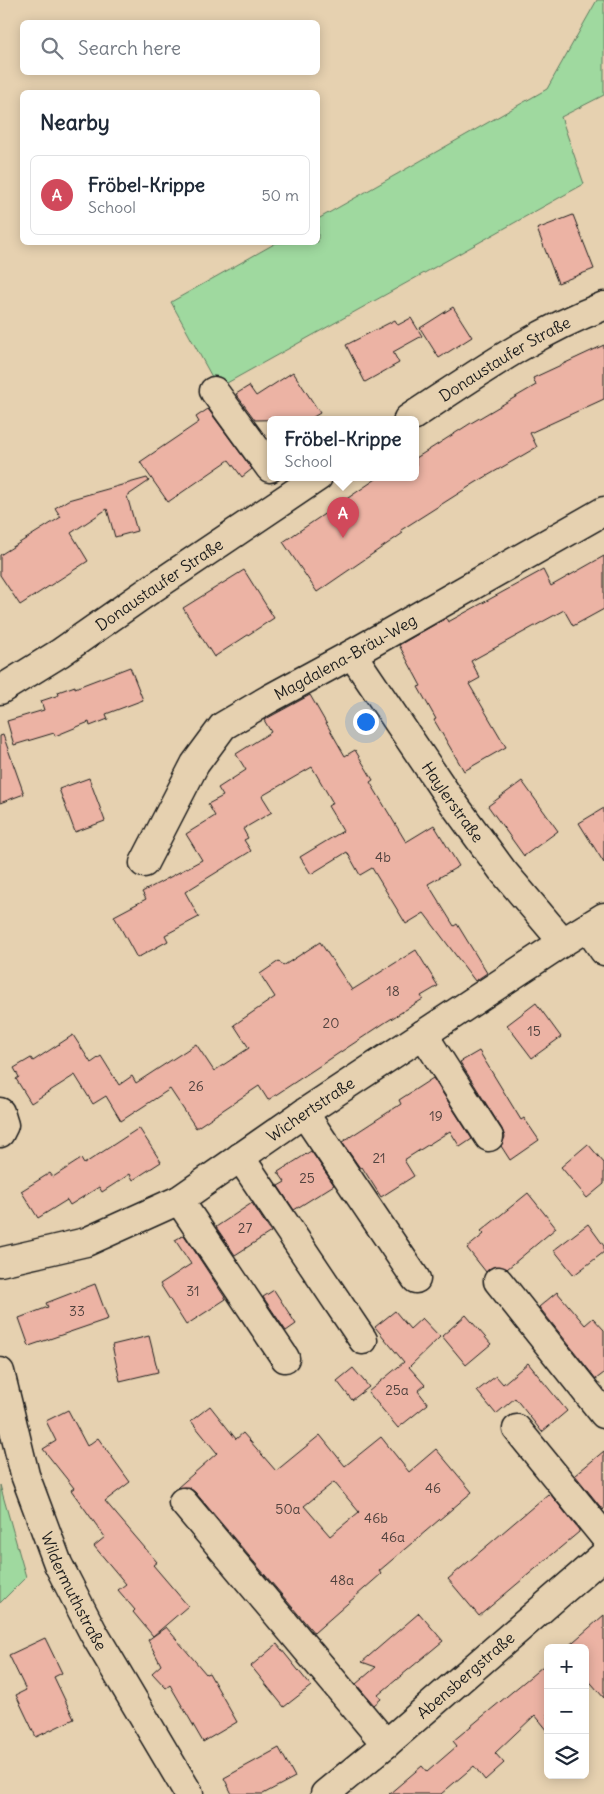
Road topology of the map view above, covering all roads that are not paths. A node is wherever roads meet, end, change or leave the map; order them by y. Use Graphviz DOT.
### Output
graph roads {
  1 [pos="604,306"];
  2 [pos="214,391"];
  3 [pos="413,416"];
  4 [pos="267,464"];
  5 [pos="302,481"];
  6 [pos="283,486"];
  7 [pos="604,511"];
  8 [pos="352,654"];
  9 [pos="0,690"];
  10 [pos="144,863"];
  11 [pos="596,923"];
  12 [pos="563,942"];
  13 [pos="604,950"];
  14 [pos="423,1034"];
  15 [pos="0,1112"];
  16 [pos="304,1113"];
  17 [pos="0,1133"];
  18 [pos="489,1137"];
  19 [pos="240,1157"];
  20 [pos="179,1200"];
  21 [pos="0,1262"];
  22 [pos="416,1279"];
  23 [pos="498,1281"];
  24 [pos="363,1340"];
  25 [pos="285,1358"];
  26 [pos="0,1372"];
  27 [pos="604,1414"];
  28 [pos="517,1429"];
  29 [pos="183,1502"];
  30 [pos="604,1536"];
  31 [pos="604,1555"];
  32 [pos="386,1744"];
  33 [pos="189,1794"];
  34 [pos="325,1794"];
  1 -- 3 [label="street, Donaustaufer Straße"];
  2 -- 4 [label="street"];
  5 -- 6 [label="street, Donaustaufer Straße"];
  6 -- 9 [label="street, Donaustaufer Straße"];
  7 -- 8 [label="street, Magdalena-Bräu-Weg"];
  8 -- 10 [label="street, Magdalena-Bräu-Weg"];
  8 -- 12 [label="street, Haylerstraße"];
  11 -- 12 [label="street, Wichertstraße"];
  11 -- 13 [label="street"];
  12 -- 14 [label="street, Wichertstraße"];
  14 -- 16 [label="street, Wichertstraße"];
  14 -- 18 [label="street"];
  15 -- 17 [label="street"];
  16 -- 19 [label="street, Wichertstraße"];
  16 -- 22 [label="street"];
  19 -- 20 [label="street, Wichertstraße"];
  19 -- 24 [label="street"];
  20 -- 21 [label="street, Wichertstraße"];
  20 -- 25 [label="street"];
  23 -- 27 [label="street"];
  26 -- 33 [label="street, Wildermuthstraße"];
  28 -- 30 [label="street"];
  29 -- 32 [label="street"];
  31 -- 32 [label="street, Abensbergstraße"];
  32 -- 34 [label="street, Abensbergstraße"];
}
